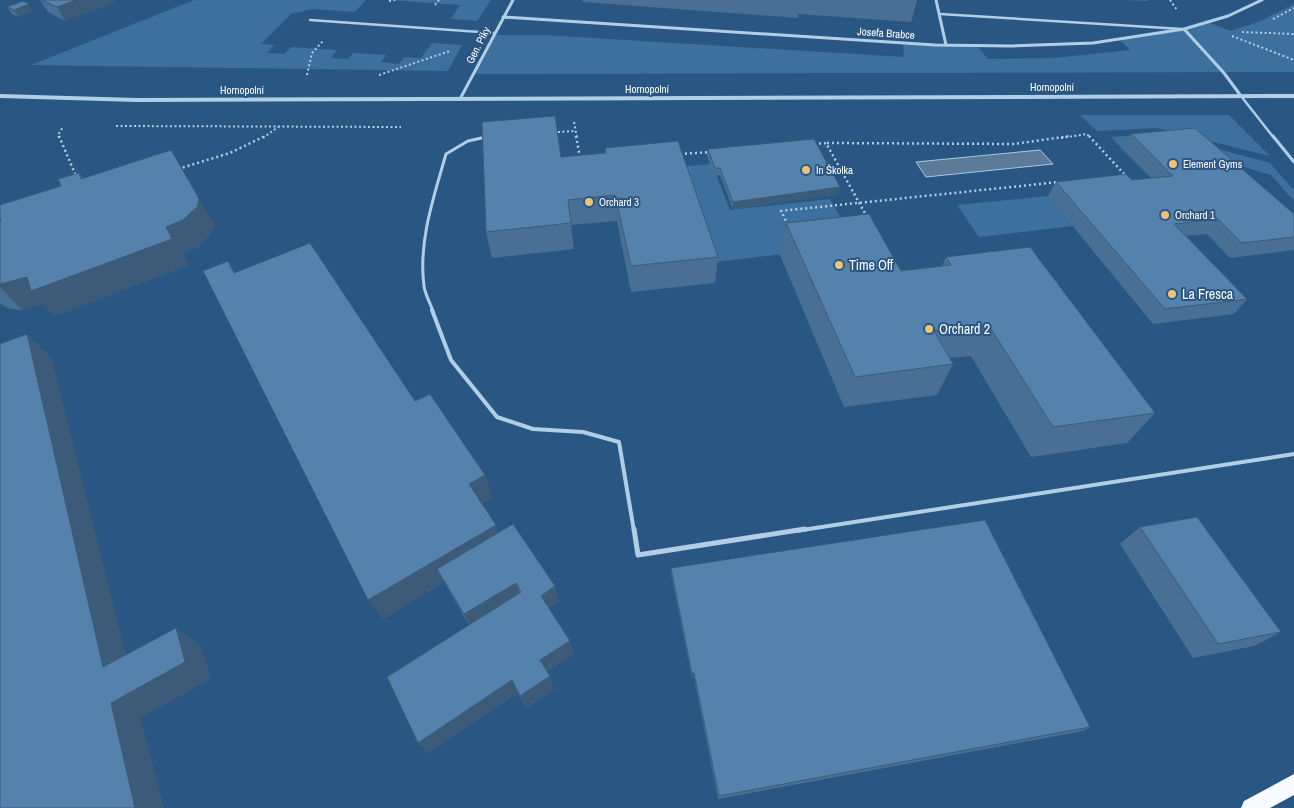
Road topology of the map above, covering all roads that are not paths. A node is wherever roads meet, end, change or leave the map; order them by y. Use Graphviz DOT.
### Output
graph roads {
  1 [pos="513,0"];
  2 [pos="936,0"];
  3 [pos="1262,0"];
  4 [pos="940,14"];
  5 [pos="503,17"];
  6 [pos="310,20"];
  7 [pos="1184,29"];
  8 [pos="494,33"];
  9 [pos="946,45"];
  10 [pos="0,96"];
  11 [pos="1241,96"];
  12 [pos="1294,96"];
  13 [pos="460,99"];
  14 [pos="492,136"];
  15 [pos="1294,162"];
  16 [pos="1294,454"];
  17 [pos="1294,784"];
  18 [pos="1251,808"];
  1 -- 5 [label="street, Gen. Píky"];
  2 -- 4 [label="street"];
  3 -- 7 [label="street, Josefa Brabce"];
  4 -- 7 [label="lane"];
  4 -- 9 [label="street"];
  5 -- 8 [label="street, Gen. Píky"];
  5 -- 9 [label="street, Josefa Brabce"];
  6 -- 8 [label="lane"];
  7 -- 9 [label="street, Josefa Brabce"];
  7 -- 11 [label="street"];
  8 -- 13 [label="street, Gen. Píky"];
  10 -- 13 [label="street, Hornopolní"];
  11 -- 12 [label="street, Hornopolní"];
  11 -- 13 [label="street, Hornopolní"];
  11 -- 15 [label="lane"];
  14 -- 16 [label="lane"];
  17 -- 18 [label="highway"];
}
